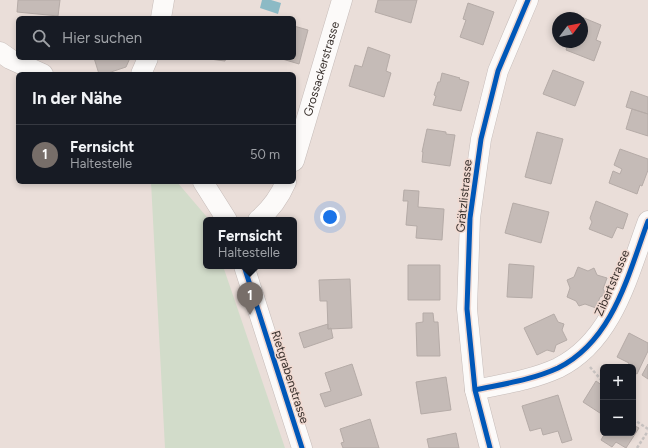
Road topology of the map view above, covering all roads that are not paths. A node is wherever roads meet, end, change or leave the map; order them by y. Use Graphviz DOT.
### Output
graph roads {
  1 [pos="164,0"];
  2 [pos="342,0"];
  3 [pos="528,0"];
  4 [pos="161,16"];
  5 [pos="0,52"];
  6 [pos="147,60"];
  7 [pos="39,72"];
  8 [pos="143,72"];
  9 [pos="296,154"];
  10 [pos="204,184"];
  11 [pos="285,184"];
  12 [pos="225,217"];
  13 [pos="261,217"];
  14 [pos="648,222"];
  15 [pos="245,269"];
  16 [pos="475,390"];
  17 [pos="302,448"];
  18 [pos="490,448"];
  1 -- 4 [label="street"];
  2 -- 9 [label="street, Grossackerstrasse"];
  3 -- 16 [label="street, Grätzlistrasse"];
  5 -- 7 [label="street"];
  6 -- 8 [label="street"];
  10 -- 12 [label="street"];
  11 -- 13 [label="street"];
  14 -- 16 [label="street, Zibertstrasse"];
  15 -- 17 [label="street, Rietgrabenstrasse"];
  16 -- 18 [label="street, Grätzlistrasse"];
}
